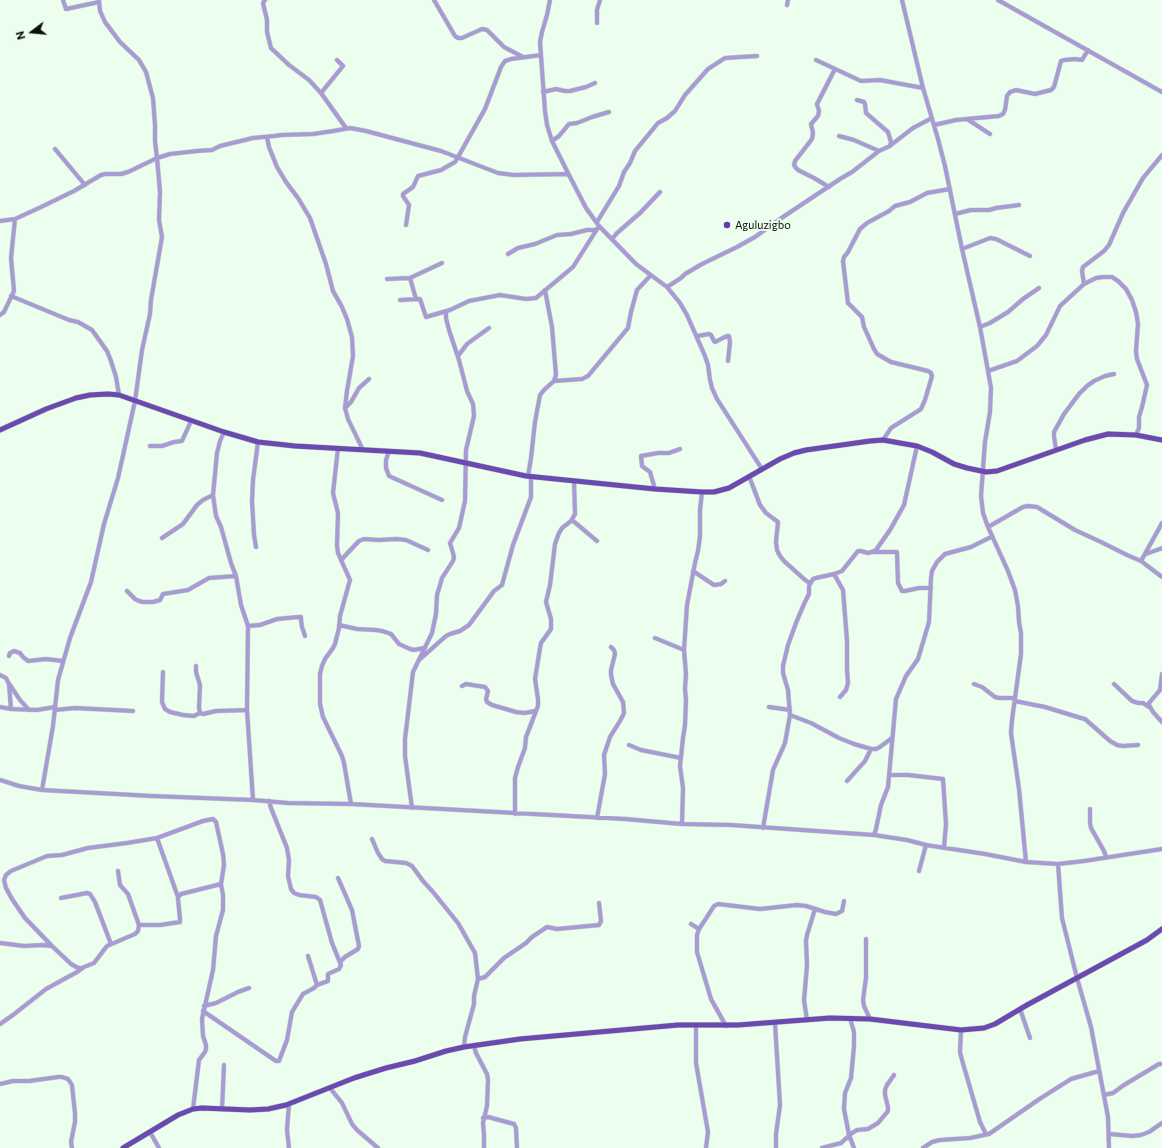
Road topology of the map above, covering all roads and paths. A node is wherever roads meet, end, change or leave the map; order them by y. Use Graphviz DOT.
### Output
graph roads {
  1 [pos="63,0"];
  2 [pos="265,0"];
  3 [pos="434,0"];
  4 [pos="550,0"];
  5 [pos="600,0"];
  6 [pos="902,0"];
  7 [pos="998,0"];
  8 [pos="99,1"];
  9 [pos="597,23"];
  10 [pos="1088,50"];
  11 [pos="540,55"];
  12 [pos="757,56"];
  13 [pos="523,57"];
  14 [pos="337,60"];
  15 [pos="816,60"];
  16 [pos="835,69"];
  17 [pos="595,83"];
  18 [pos="923,88"];
  19 [pos="543,92"];
  20 [pos="1162,92"];
  21 [pos="321,93"];
  22 [pos="857,100"];
  23 [pos="609,112"];
  24 [pos="932,118"];
  25 [pos="967,119"];
  26 [pos="934,125"];
  27 [pos="346,128"];
  28 [pos="990,134"];
  29 [pos="839,136"];
  30 [pos="267,137"];
  31 [pos="552,141"];
  32 [pos="891,145"];
  33 [pos="55,149"];
  34 [pos="879,151"];
  35 [pos="1162,155"];
  36 [pos="458,157"];
  37 [pos="157,158"];
  38 [pos="569,175"];
  39 [pos="85,185"];
  40 [pos="829,187"];
  41 [pos="950,189"];
  42 [pos="660,192"];
  43 [pos="1019,205"];
  44 [pos="955,214"];
  45 [pos="15,219"];
  46 [pos="0,221"];
  47 [pos="598,224"];
  48 [pos="406,225"];
  49 [pos="595,230"];
  50 [pos="612,239"];
  51 [pos="962,249"];
  52 [pos="508,254"];
  53 [pos="1030,256"];
  54 [pos="442,263"];
  55 [pos="651,275"];
  56 [pos="410,278"];
  57 [pos="388,279"];
  58 [pos="1084,284"];
  59 [pos="667,287"];
  60 [pos="1039,288"];
  61 [pos="545,290"];
  62 [pos="11,296"];
  63 [pos="416,299"];
  64 [pos="400,300"];
  65 [pos="446,311"];
  66 [pos="0,315"];
  67 [pos="980,327"];
  68 [pos="489,328"];
  69 [pos="697,336"];
  70 [pos="458,356"];
  71 [pos="728,361"];
  72 [pos="988,371"];
  73 [pos="1114,374"];
  74 [pos="369,379"];
  75 [pos="554,381"];
  76 [pos="119,395"];
  77 [pos="135,401"];
  78 [pos="345,408"];
  79 [pos="191,421"];
  80 [pos="0,430"];
  81 [pos="224,432"];
  82 [pos="1136,435"];
  83 [pos="883,440"];
  84 [pos="1162,440"];
  85 [pos="258,442"];
  86 [pos="150,446"];
  87 [pos="917,446"];
  88 [pos="338,448"];
  89 [pos="680,449"];
  90 [pos="363,450"];
  91 [pos="1056,450"];
  92 [pos="389,451"];
  93 [pos="466,463"];
  94 [pos="762,469"];
  95 [pos="984,471"];
  96 [pos="529,476"];
  97 [pos="749,476"];
  98 [pos="574,481"];
  99 [pos="655,489"];
  100 [pos="702,492"];
  101 [pos="213,495"];
  102 [pos="442,500"];
  103 [pos="572,520"];
  104 [pos="1162,523"];
  105 [pos="988,527"];
  106 [pos="992,536"];
  107 [pos="162,538"];
  108 [pos="597,541"];
  109 [pos="256,548"];
  110 [pos="1162,548"];
  111 [pos="428,550"];
  112 [pos="873,552"];
  113 [pos="1145,554"];
  114 [pos="341,560"];
  115 [pos="1141,561"];
  116 [pos="693,571"];
  117 [pos="834,574"];
  118 [pos="236,576"];
  119 [pos="1162,577"];
  120 [pos="725,582"];
  121 [pos="812,582"];
  122 [pos="930,588"];
  123 [pos="127,591"];
  124 [pos="339,625"];
  125 [pos="248,626"];
  126 [pos="305,636"];
  127 [pos="655,638"];
  128 [pos="611,647"];
  129 [pos="424,648"];
  130 [pos="684,650"];
  131 [pos="9,656"];
  132 [pos="419,660"];
  133 [pos="63,661"];
  134 [pos="196,666"];
  135 [pos="163,672"];
  136 [pos="1162,674"];
  137 [pos="0,675"];
  138 [pos="9,684"];
  139 [pos="974,684"];
  140 [pos="1114,684"];
  141 [pos="462,686"];
  142 [pos="840,697"];
  143 [pos="1015,700"];
  144 [pos="0,706"];
  145 [pos="768,707"];
  146 [pos="1149,707"];
  147 [pos="55,708"];
  148 [pos="11,709"];
  149 [pos="29,710"];
  150 [pos="247,710"];
  151 [pos="790,710"];
  152 [pos="133,711"];
  153 [pos="535,712"];
  154 [pos="200,713"];
  155 [pos="790,716"];
  156 [pos="1162,722"];
  157 [pos="892,738"];
  158 [pos="629,745"];
  159 [pos="1138,745"];
  160 [pos="871,749"];
  161 [pos="681,758"];
  162 [pos="889,775"];
  163 [pos="0,780"];
  164 [pos="847,781"];
  165 [pos="42,790"];
  166 [pos="253,800"];
  167 [pos="269,801"];
  168 [pos="351,804"];
  169 [pos="412,808"];
  170 [pos="1090,809"];
  171 [pos="515,814"];
  172 [pos="597,818"];
  173 [pos="682,824"];
  174 [pos="764,828"];
  175 [pos="874,835"];
  176 [pos="157,838"];
  177 [pos="372,839"];
  178 [pos="926,845"];
  179 [pos="944,848"];
  180 [pos="1162,849"];
  181 [pos="1106,857"];
  182 [pos="1026,862"];
  183 [pos="1058,864"];
  184 [pos="118,870"];
  185 [pos="919,871"];
  186 [pos="338,878"];
  187 [pos="221,884"];
  188 [pos="178,897"];
  189 [pos="61,898"];
  190 [pos="844,901"];
  191 [pos="599,903"];
  192 [pos="815,909"];
  193 [pos="691,924"];
  194 [pos="139,925"];
  195 [pos="699,929"];
  196 [pos="1162,929"];
  197 [pos="866,939"];
  198 [pos="0,943"];
  199 [pos="111,944"];
  200 [pos="52,946"];
  201 [pos="308,956"];
  202 [pos="340,962"];
  203 [pos="82,968"];
  204 [pos="1077,978"];
  205 [pos="478,979"];
  206 [pos="317,984"];
  207 [pos="249,988"];
  208 [pos="204,1009"];
  209 [pos="1020,1009"];
  210 [pos="850,1018"];
  211 [pos="870,1019"];
  212 [pos="806,1020"];
  213 [pos="775,1023"];
  214 [pos="0,1024"];
  215 [pos="696,1025"];
  216 [pos="726,1026"];
  217 [pos="961,1030"];
  218 [pos="1030,1038"];
  219 [pos="474,1046"];
  220 [pos="464,1047"];
  221 [pos="1162,1064"];
  222 [pos="224,1065"];
  223 [pos="1099,1070"];
  224 [pos="894,1075"];
  225 [pos="0,1084"];
  226 [pos="330,1088"];
  227 [pos="1104,1095"];
  228 [pos="289,1104"];
  229 [pos="193,1109"];
  230 [pos="222,1109"];
  231 [pos="483,1118"];
  232 [pos="1162,1123"];
  233 [pos="150,1132"];
  234 [pos="986,1134"];
  235 [pos="1109,1134"];
  236 [pos="849,1135"];
  237 [pos="72,1148"];
  238 [pos="123,1148"];
  239 [pos="159,1148"];
  240 [pos="289,1148"];
  241 [pos="378,1148"];
  242 [pos="484,1148"];
  243 [pos="517,1148"];
  244 [pos="706,1148"];
  245 [pos="776,1148"];
  246 [pos="822,1148"];
  247 [pos="854,1148"];
  248 [pos="923,1148"];
  249 [pos="1109,1148"];
  1 -- 8 [label="street"];
  2 -- 21 [label="street"];
  3 -- 13 [label="street"];
  4 -- 11 [label="street"];
  5 -- 9 [label="street"];
  6 -- 18 [label="street"];
  7 -- 10 [label="street"];
  8 -- 37 [label="street"];
  10 -- 20 [label="street"];
  10 -- 25 [label="street"];
  11 -- 13 [label="street"];
  11 -- 19 [label="street"];
  12 -- 47 [label="street"];
  13 -- 36 [label="street"];
  14 -- 21 [label="street"];
  15 -- 16 [label="street"];
  16 -- 18 [label="street"];
  16 -- 40 [label="street"];
  17 -- 19 [label="street"];
  18 -- 24 [label="street"];
  19 -- 31 [label="street"];
  21 -- 27 [label="street"];
  22 -- 32 [label="street"];
  23 -- 31 [label="street"];
  24 -- 26 [label="street"];
  24 -- 32 [label="street"];
  25 -- 26 [label="street"];
  25 -- 28 [label="street"];
  26 -- 41 [label="street"];
  27 -- 30 [label="street"];
  27 -- 36 [label="street"];
  29 -- 34 [label="street"];
  30 -- 37 [label="street"];
  30 -- 78 [label="street"];
  31 -- 38 [label="street"];
  32 -- 34 [label="street"];
  33 -- 39 [label="street"];
  34 -- 40 [label="street"];
  35 -- 58 [label="street"];
  36 -- 38 [label="street"];
  36 -- 48 [label="street"];
  37 -- 39 [label="street"];
  37 -- 77 [label="street"];
  38 -- 47 [label="street"];
  39 -- 45 [label="street"];
  40 -- 59 [label="street"];
  41 -- 44 [label="street"];
  41 -- 83 [label="street"];
  42 -- 50 [label="street"];
  43 -- 44 [label="street"];
  44 -- 51 [label="street"];
  45 -- 46 [label="street"];
  45 -- 62 [label="street"];
  47 -- 49 [label="street"];
  47 -- 50 [label="street"];
  49 -- 52 [label="street"];
  49 -- 61 [label="street"];
  50 -- 55 [label="street"];
  51 -- 53 [label="street"];
  51 -- 67 [label="street"];
  54 -- 56 [label="street"];
  55 -- 59 [label="street"];
  55 -- 75 [label="street"];
  56 -- 57 [label="street"];
  56 -- 63 [label="street"];
  58 -- 72 [label="street"];
  58 -- 82 [label="street"];
  59 -- 69 [label="street"];
  60 -- 67 [label="street"];
  61 -- 65 [label="street"];
  61 -- 75 [label="street"];
  62 -- 66 [label="street"];
  62 -- 76 [label="street"];
  63 -- 64 [label="street"];
  63 -- 65 [label="street"];
  65 -- 70 [label="street"];
  67 -- 72 [label="street"];
  68 -- 70 [label="street"];
  69 -- 71 [label="street"];
  69 -- 94 [label="street"];
  70 -- 93 [label="street"];
  72 -- 95 [label="street"];
  73 -- 91 [label="street"];
  74 -- 78 [label="street"];
  75 -- 96 [label="street"];
  76 -- 77 [label="main road"];
  76 -- 80 [label="main road"];
  77 -- 79 [label="main road"];
  77 -- 133 [label="street"];
  78 -- 90 [label="street"];
  79 -- 81 [label="main road"];
  79 -- 86 [label="street"];
  81 -- 85 [label="main road"];
  81 -- 101 [label="street"];
  82 -- 84 [label="main road"];
  82 -- 91 [label="main road"];
  83 -- 87 [label="main road"];
  83 -- 94 [label="main road"];
  85 -- 88 [label="main road"];
  85 -- 109 [label="street"];
  87 -- 95 [label="main road"];
  87 -- 112 [label="street"];
  88 -- 90 [label="main road"];
  88 -- 114 [label="street"];
  89 -- 99 [label="street"];
  90 -- 92 [label="main road"];
  91 -- 95 [label="main road"];
  92 -- 93 [label="main road"];
  92 -- 102 [label="street"];
  93 -- 96 [label="main road"];
  93 -- 129 [label="street"];
  94 -- 97 [label="main road"];
  95 -- 105 [label="street"];
  96 -- 98 [label="main road"];
  96 -- 132 [label="street"];
  97 -- 100 [label="main road"];
  97 -- 121 [label="street"];
  98 -- 99 [label="main road"];
  98 -- 103 [label="street"];
  99 -- 100 [label="main road"];
  100 -- 116 [label="street"];
  101 -- 107 [label="street"];
  101 -- 118 [label="street"];
  103 -- 108 [label="street"];
  103 -- 153 [label="street"];
  104 -- 113 [label="street"];
  105 -- 106 [label="street"];
  105 -- 115 [label="street"];
  106 -- 122 [label="street"];
  106 -- 143 [label="street"];
  110 -- 113 [label="street"];
  111 -- 114 [label="street"];
  112 -- 117 [label="street"];
  112 -- 122 [label="street"];
  113 -- 115 [label="street"];
  114 -- 124 [label="street"];
  115 -- 119 [label="street"];
  116 -- 120 [label="street"];
  116 -- 130 [label="street"];
  117 -- 121 [label="street"];
  117 -- 142 [label="street"];
  118 -- 123 [label="street"];
  118 -- 125 [label="street"];
  121 -- 151 [label="street"];
  122 -- 157 [label="street"];
  124 -- 129 [label="street"];
  124 -- 168 [label="street"];
  125 -- 126 [label="street"];
  125 -- 150 [label="street"];
  127 -- 130 [label="street"];
  128 -- 172 [label="street"];
  129 -- 132 [label="street"];
  130 -- 161 [label="street"];
  131 -- 133 [label="street"];
  132 -- 169 [label="street"];
  133 -- 147 [label="street"];
  134 -- 154 [label="street"];
  135 -- 154 [label="street"];
  136 -- 146 [label="street"];
  137 -- 138 [label="street"];
  138 -- 148 [label="street"];
  138 -- 149 [label="street"];
  139 -- 143 [label="street"];
  140 -- 146 [label="street"];
  141 -- 153 [label="street"];
  143 -- 159 [label="street"];
  143 -- 182 [label="street"];
  144 -- 148 [label="street"];
  145 -- 151 [label="street"];
  146 -- 156 [label="street"];
  147 -- 149 [label="street"];
  147 -- 152 [label="street"];
  147 -- 165 [label="street"];
  148 -- 149 [label="street"];
  150 -- 154 [label="street"];
  150 -- 166 [label="street"];
  151 -- 155 [label="street"];
  153 -- 171 [label="street"];
  155 -- 160 [label="street"];
  155 -- 174 [label="street"];
  157 -- 160 [label="street"];
  157 -- 162 [label="street"];
  158 -- 161 [label="street"];
  160 -- 164 [label="street"];
  161 -- 173 [label="street"];
  162 -- 175 [label="street"];
  162 -- 179 [label="street"];
  163 -- 165 [label="street"];
  165 -- 166 [label="street"];
  166 -- 167 [label="street"];
  167 -- 168 [label="street"];
  167 -- 202 [label="street"];
  168 -- 169 [label="street"];
  169 -- 171 [label="street"];
  170 -- 181 [label="street"];
  171 -- 172 [label="street"];
  172 -- 173 [label="street"];
  173 -- 174 [label="street"];
  174 -- 175 [label="street"];
  175 -- 178 [label="street"];
  176 -- 187 [label="street"];
  176 -- 188 [label="street"];
  176 -- 200 [label="street"];
  177 -- 205 [label="street"];
  178 -- 179 [label="street"];
  178 -- 185 [label="street"];
  179 -- 182 [label="street"];
  180 -- 181 [label="street"];
  181 -- 183 [label="street"];
  182 -- 183 [label="street"];
  183 -- 204 [label="street"];
  184 -- 194 [label="street"];
  186 -- 202 [label="street"];
  187 -- 188 [label="street"];
  187 -- 208 [label="street"];
  188 -- 194 [label="street"];
  189 -- 199 [label="street"];
  190 -- 192 [label="street"];
  191 -- 205 [label="street"];
  192 -- 195 [label="street"];
  192 -- 212 [label="street"];
  193 -- 195 [label="street"];
  194 -- 199 [label="street"];
  195 -- 216 [label="street"];
  196 -- 204 [label="main road"];
  197 -- 211 [label="street"];
  198 -- 200 [label="street"];
  199 -- 203 [label="street"];
  200 -- 203 [label="street"];
  201 -- 206 [label="street"];
  202 -- 206 [label="street"];
  203 -- 214 [label="street"];
  204 -- 209 [label="main road"];
  204 -- 223 [label="street"];
  205 -- 220 [label="street"];
  206 -- 208 [label="street"];
  207 -- 208 [label="street"];
  208 -- 229 [label="street"];
  209 -- 217 [label="main road"];
  209 -- 218 [label="street"];
  210 -- 211 [label="main road"];
  210 -- 212 [label="main road"];
  210 -- 236 [label="street"];
  211 -- 217 [label="main road"];
  212 -- 213 [label="main road"];
  213 -- 216 [label="main road"];
  213 -- 245 [label="street"];
  215 -- 216 [label="main road"];
  215 -- 219 [label="main road"];
  215 -- 244 [label="street"];
  217 -- 234 [label="street"];
  219 -- 220 [label="main road"];
  219 -- 231 [label="street"];
  220 -- 226 [label="main road"];
  221 -- 227 [label="street"];
  222 -- 230 [label="street"];
  223 -- 227 [label="street"];
  223 -- 234 [label="street"];
  224 -- 236 [label="street"];
  225 -- 237 [label="street"];
  226 -- 228 [label="main road"];
  226 -- 241 [label="street"];
  227 -- 235 [label="street"];
  228 -- 230 [label="main road"];
  228 -- 240 [label="street"];
  229 -- 230 [label="main road"];
  229 -- 233 [label="main road"];
  231 -- 242 [label="street"];
  231 -- 243 [label="street"];
  232 -- 235 [label="street"];
  233 -- 238 [label="main road"];
  233 -- 239 [label="street"];
  234 -- 248 [label="street"];
  235 -- 249 [label="street"];
  236 -- 246 [label="street"];
  236 -- 247 [label="street"];
}
